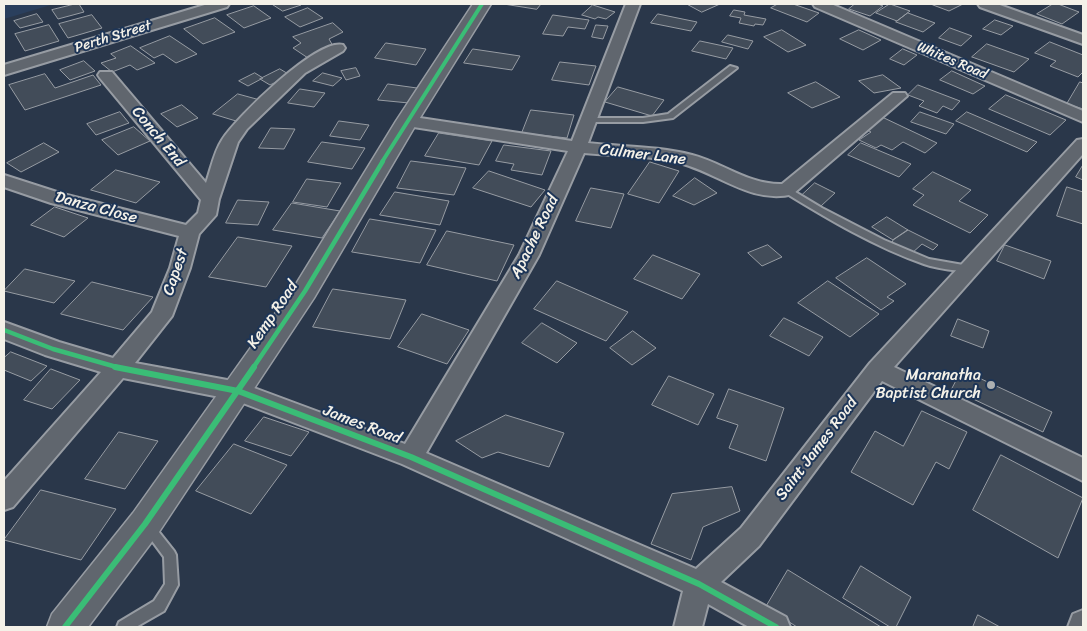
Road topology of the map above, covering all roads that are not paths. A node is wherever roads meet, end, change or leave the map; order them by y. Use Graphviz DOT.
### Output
graph roads {
  1 [pos="222,4"];
  2 [pos="482,4"];
  3 [pos="633,4"];
  4 [pos="820,4"];
  5 [pos="985,4"];
  6 [pos="1083,40"];
  7 [pos="338,48"];
  8 [pos="732,68"];
  9 [pos="4,70"];
  10 [pos="106,75"];
  11 [pos="899,96"];
  12 [pos="1083,117"];
  13 [pos="588,120"];
  14 [pos="408,121"];
  15 [pos="1083,144"];
  16 [pos="578,147"];
  17 [pos="4,181"];
  18 [pos="787,190"];
  19 [pos="210,199"];
  20 [pos="190,232"];
  21 [pos="969,269"];
  22 [pos="4,330"];
  23 [pos="118,368"];
  24 [pos="878,370"];
  25 [pos="238,391"];
  26 [pos="411,457"];
  27 [pos="1083,470"];
  28 [pos="4,499"];
  29 [pos="145,524"];
  30 [pos="699,584"];
  31 [pos="65,627"];
  32 [pos="124,627"];
  33 [pos="688,627"];
  34 [pos="776,627"];
  1 -- 9 [label="street, Perth Street"];
  2 -- 14 [label="street, Kemp Road"];
  3 -- 13 [label="street, Apache Road"];
  4 -- 12 [label="street, Whites Road"];
  5 -- 6 [label="street"];
  7 -- 19 [label="street, Capest"];
  8 -- 13 [label="lane"];
  10 -- 19 [label="street, Conch End"];
  11 -- 18 [label="street"];
  13 -- 16 [label="street, Apache Road"];
  14 -- 16 [label="street, Culmer Lane"];
  14 -- 25 [label="street, Kemp Road"];
  15 -- 21 [label="street, Saint James Road"];
  16 -- 18 [label="street, Culmer Lane"];
  16 -- 26 [label="street, Apache Road"];
  17 -- 20 [label="street, Danza Close"];
  18 -- 21 [label="lane"];
  19 -- 20 [label="street, Capest"];
  20 -- 23 [label="street, Capest"];
  21 -- 24 [label="street, Saint James Road"];
  22 -- 23 [label="street, James Road"];
  23 -- 25 [label="street, James Road"];
  23 -- 28 [label="street, Capest"];
  24 -- 27 [label="street"];
  24 -- 30 [label="street, Saint James Road"];
  25 -- 26 [label="street, James Road"];
  25 -- 29 [label="street, Kemp Road"];
  26 -- 30 [label="street, James Road"];
  29 -- 31 [label="street, Kemp Road"];
  29 -- 32 [label="lane"];
  30 -- 33 [label="street"];
  30 -- 34 [label="street, James Road"];
}
